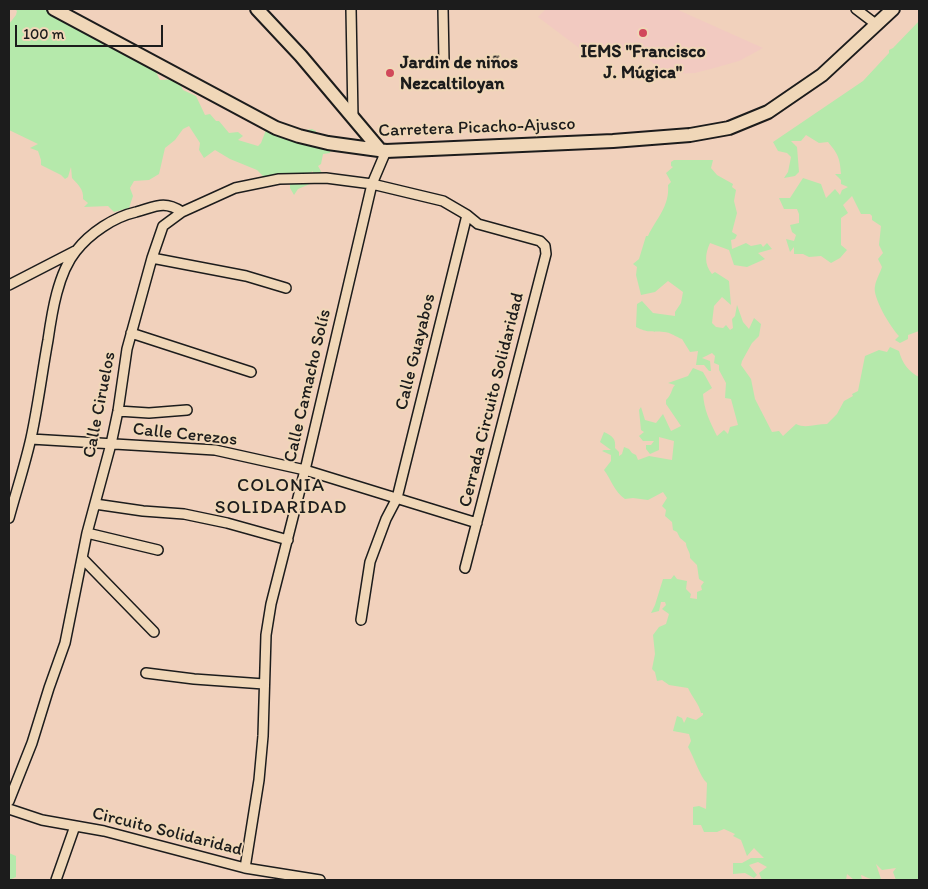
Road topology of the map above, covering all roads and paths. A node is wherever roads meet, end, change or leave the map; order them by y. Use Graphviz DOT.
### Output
graph roads {
  1 [pos="54,9"];
  2 [pos="257,9"];
  3 [pos="351,9"];
  4 [pos="443,9"];
  5 [pos="856,9"];
  6 [pos="893,9"];
  7 [pos="877,25"];
  8 [pos="444,61"];
  9 [pos="353,118"];
  10 [pos="384,151"];
  11 [pos="372,184"];
  12 [pos="182,212"];
  13 [pos="467,215"];
  14 [pos="540,241"];
  15 [pos="76,251"];
  16 [pos="152,258"];
  17 [pos="9,285"];
  18 [pos="286,288"];
  19 [pos="131,333"];
  20 [pos="251,372"];
  21 [pos="118,410"];
  22 [pos="187,410"];
  23 [pos="31,439"];
  24 [pos="111,444"];
  25 [pos="305,470"];
  26 [pos="396,498"];
  27 [pos="95,504"];
  28 [pos="9,518"];
  29 [pos="477,523"];
  30 [pos="87,533"];
  31 [pos="288,540"];
  32 [pos="158,550"];
  33 [pos="82,558"];
  34 [pos="466,568"];
  35 [pos="361,620"];
  36 [pos="154,632"];
  37 [pos="146,673"];
  38 [pos="264,684"];
  39 [pos="9,801"];
  40 [pos="9,809"];
  41 [pos="75,826"];
  42 [pos="244,868"];
  43 [pos="56,880"];
  44 [pos="320,880"];
  1 -- 10 [label="main road, Carretera Picacho-Ajusco"];
  2 -- 9 [label="main road"];
  3 -- 9 [label="street"];
  4 -- 8 [label="street"];
  5 -- 7 [label="street"];
  6 -- 7 [label="main road, Carretera Picacho-Ajusco"];
  7 -- 10 [label="main road, Carretera Picacho-Ajusco"];
  9 -- 10 [label="main road"];
  10 -- 11 [label="street, Calle Camacho Solís"];
  11 -- 12 [label="street, Calle Ciruelos"];
  11 -- 13 [label="street, Calle Ciruelos"];
  11 -- 25 [label="street, Calle Camacho Solís"];
  12 -- 15 [label="street"];
  12 -- 16 [label="street, Calle Ciruelos"];
  13 -- 14 [label="street, Calle Ciruelos"];
  13 -- 26 [label="street, Calle Guayabos"];
  14 -- 29 [label="street, Cerrada Circuito Solidaridad"];
  15 -- 17 [label="street"];
  15 -- 23 [label="street"];
  16 -- 18 [label="street"];
  16 -- 19 [label="street, Calle Ciruelos"];
  19 -- 20 [label="street"];
  19 -- 21 [label="street, Calle Ciruelos"];
  21 -- 22 [label="street"];
  21 -- 24 [label="street, Calle Ciruelos"];
  23 -- 24 [label="street, Calle Cerezos"];
  23 -- 28 [label="street"];
  24 -- 25 [label="street, Calle Cerezos"];
  24 -- 27 [label="street, Calle Ciruelos"];
  25 -- 26 [label="street, Calle Cerezos"];
  25 -- 31 [label="street, Calle Camacho Solís"];
  26 -- 29 [label="street, Calle Cerezos"];
  26 -- 35 [label="street, Calle Guayabos"];
  27 -- 30 [label="street, Calle Ciruelos"];
  27 -- 31 [label="street"];
  29 -- 34 [label="street, Cerrada Circuito Solidaridad"];
  30 -- 32 [label="street"];
  30 -- 33 [label="street, Calle Ciruelos"];
  31 -- 38 [label="street, Calle Camacho Solís"];
  33 -- 36 [label="street"];
  33 -- 39 [label="street, Calle Ciruelos"];
  37 -- 38 [label="street"];
  38 -- 42 [label="street, Calle Camacho Solís"];
  40 -- 41 [label="street, Circuito Solidaridad"];
  41 -- 42 [label="street, Circuito Solidaridad"];
  41 -- 43 [label="street"];
  42 -- 44 [label="street, Circuito Solidaridad"];
}
